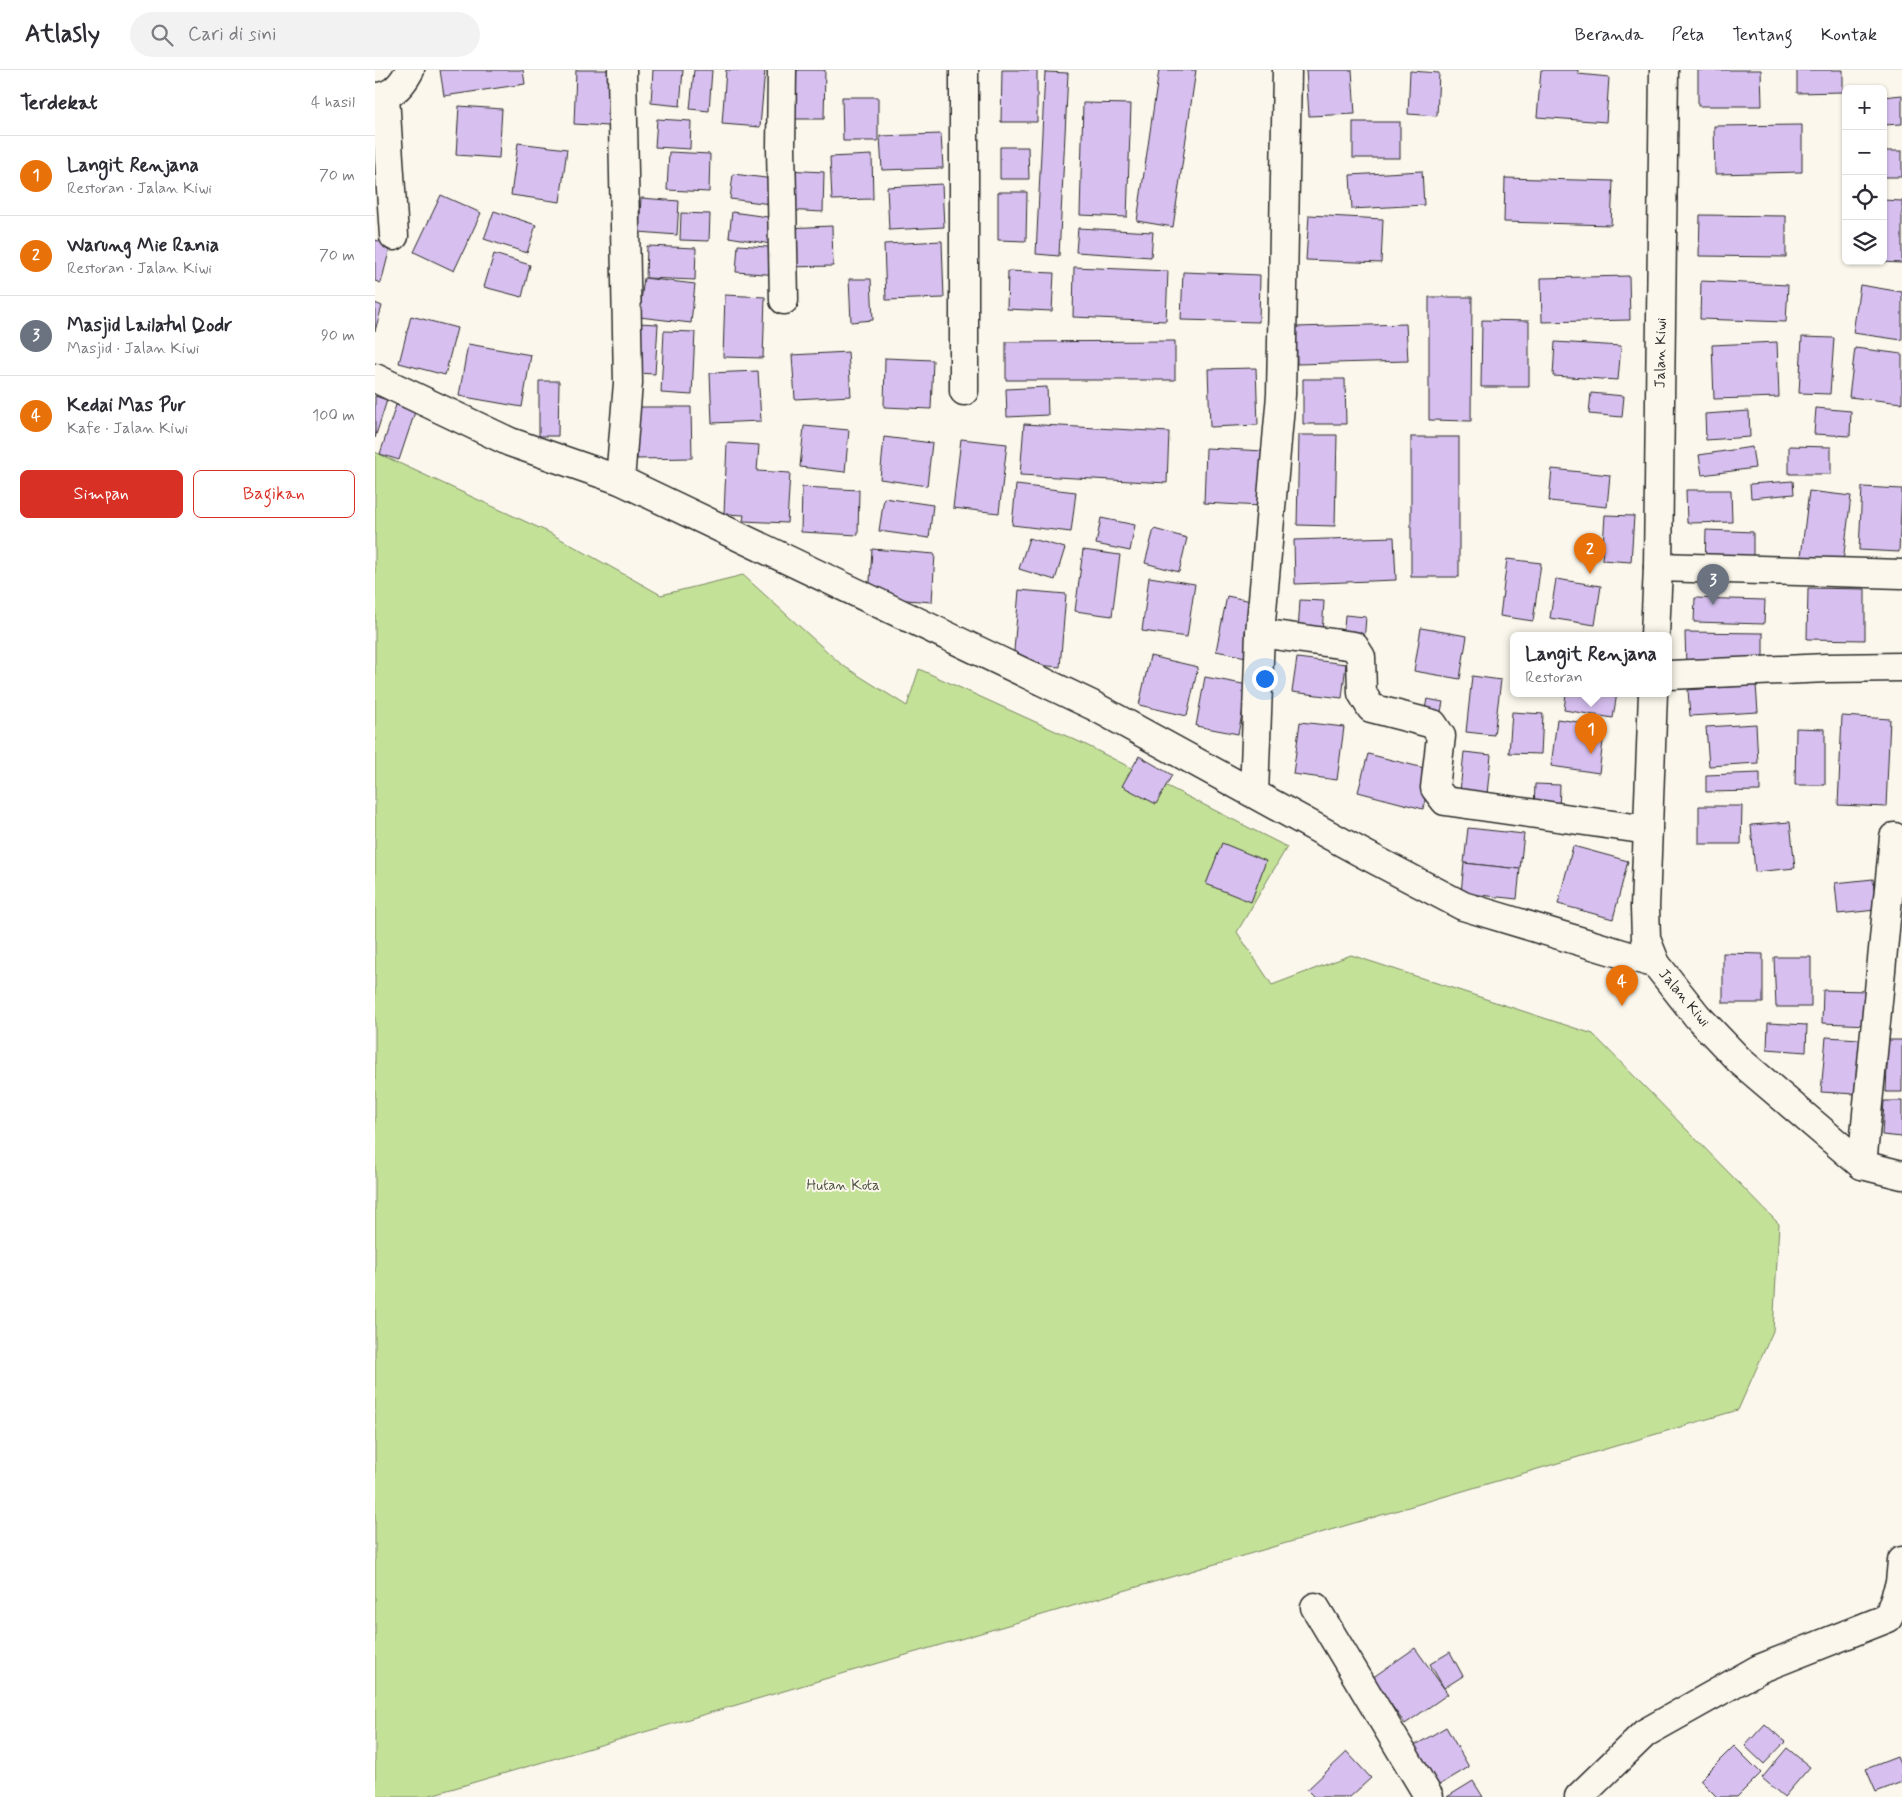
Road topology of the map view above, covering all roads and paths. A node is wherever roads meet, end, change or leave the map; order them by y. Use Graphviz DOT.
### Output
graph roads {
  1 [pos="410,70"];
  2 [pos="622,70"];
  3 [pos="782,70"];
  4 [pos="964,70"];
  5 [pos="1287,70"];
  6 [pos="1665,70"];
  7 [pos="380,97"];
  8 [pos="393,236"];
  9 [pos="785,300"];
  10 [pos="375,378"];
  11 [pos="963,391"];
  12 [pos="620,480"];
  13 [pos="1658,568"];
  14 [pos="1902,574"];
  15 [pos="1655,632"];
  16 [pos="1260,633"];
  17 [pos="1902,667"];
  18 [pos="1672,675"];
  19 [pos="1653,697"];
  20 [pos="1253,793"];
  21 [pos="1648,830"];
  22 [pos="1894,837"];
  23 [pos="1656,964"];
  24 [pos="1862,1165"];
  25 [pos="1902,1176"];
  26 [pos="1902,1561"];
  27 [pos="1315,1607"];
  28 [pos="1895,1618"];
  29 [pos="1429,1797"];
  30 [pos="1579,1797"];
  1 -- 7 [label="street"];
  2 -- 12 [label="street"];
  3 -- 9 [label="street"];
  4 -- 11 [label="street"];
  5 -- 16 [label="street"];
  6 -- 13 [label="street, Jalan Kiwi"];
  7 -- 8 [label="street"];
  10 -- 12 [label="street"];
  12 -- 20 [label="street"];
  13 -- 14 [label="street"];
  13 -- 15 [label="street, Jalan Kiwi"];
  16 -- 20 [label="street"];
  16 -- 21 [label="street"];
  17 -- 18 [label="street"];
  19 -- 21 [label="street, Jalan Kiwi"];
  20 -- 23 [label="street"];
  21 -- 23 [label="street, Jalan Kiwi"];
  22 -- 24 [label="street"];
  23 -- 24 [label="street, Jalan Kiwi"];
  24 -- 25 [label="street, Jalan Kiwi"];
  26 -- 28 [label="street"];
  27 -- 29 [label="street"];
  28 -- 30 [label="street"];
}
